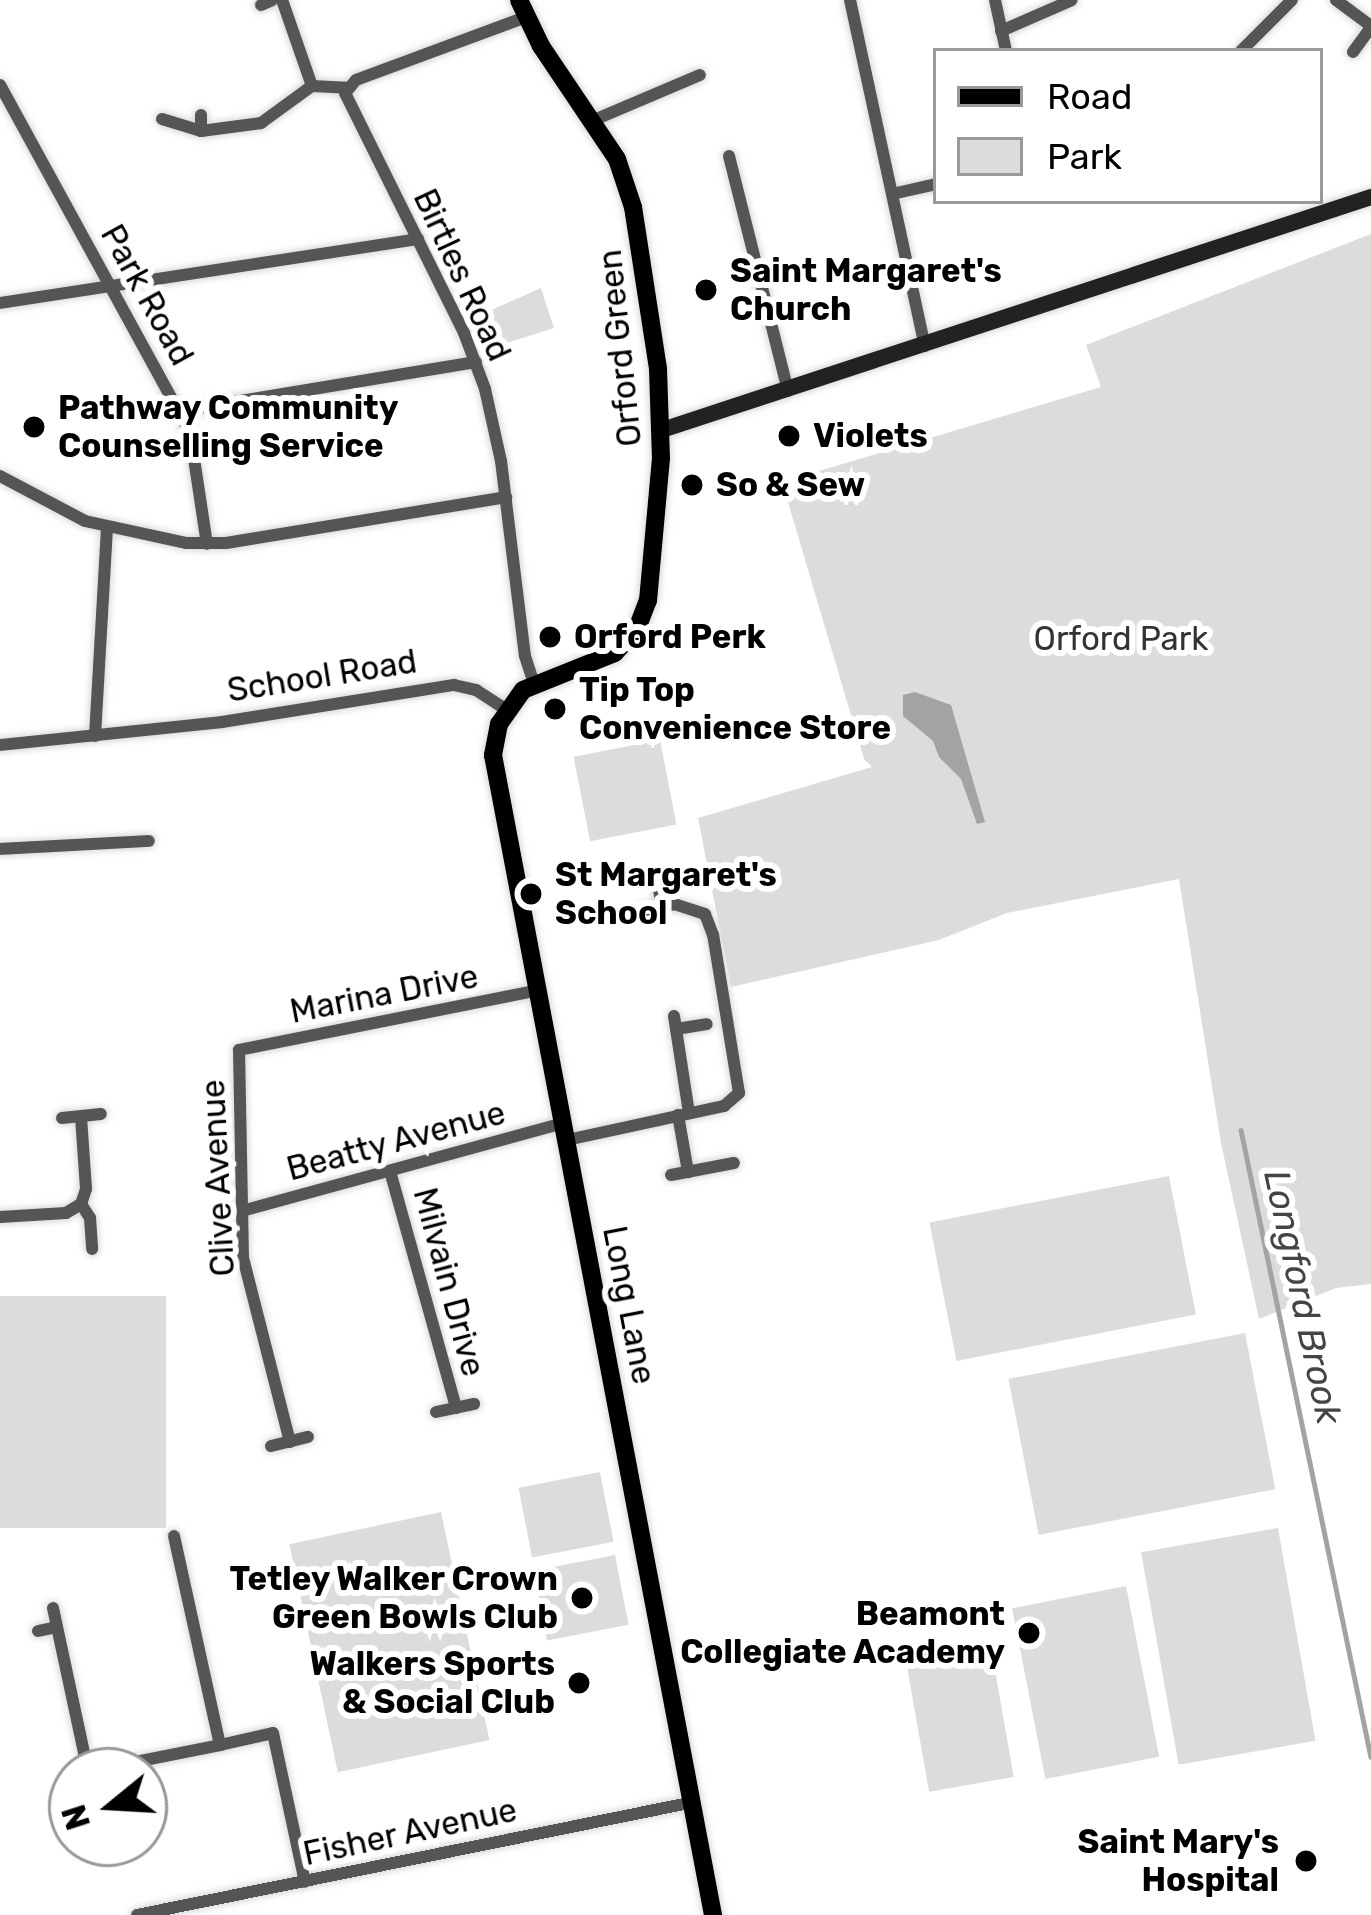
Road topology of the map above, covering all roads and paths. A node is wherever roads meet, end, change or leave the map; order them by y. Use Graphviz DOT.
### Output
graph roads {
  1 [pos="282,0"];
  2 [pos="850,0"];
  3 [pos="994,0"];
  4 [pos="1072,0"];
  5 [pos="1292,0"];
  6 [pos="1336,0"];
  7 [pos="522,9"];
  8 [pos="1371,27"];
  9 [pos="1001,31"];
  10 [pos="1005,48"];
  11 [pos="1244,48"];
  12 [pos="1352,52"];
  13 [pos="700,75"];
  14 [pos="0,85"];
  15 [pos="312,86"];
  16 [pos="347,88"];
  17 [pos="201,115"];
  18 [pos="162,119"];
  19 [pos="594,120"];
  20 [pos="201,131"];
  21 [pos="729,156"];
  22 [pos="933,185"];
  23 [pos="892,194"];
  24 [pos="1371,197"];
  25 [pos="418,238"];
  26 [pos="112,287"];
  27 [pos="0,303"];
  28 [pos="925,346"];
  29 [pos="476,362"];
  30 [pos="788,392"];
  31 [pos="180,411"];
  32 [pos="662,430"];
  33 [pos="0,476"];
  34 [pos="506,497"];
  35 [pos="107,528"];
  36 [pos="208,544"];
  37 [pos="534,683"];
  38 [pos="507,710"];
  39 [pos="95,736"];
  40 [pos="0,745"];
  41 [pos="148,842"];
  42 [pos="0,849"];
  43 [pos="658,885"];
  44 [pos="662,906"];
  45 [pos="643,910"];
  46 [pos="539,990"];
  47 [pos="707,1024"];
  48 [pos="239,1050"];
  49 [pos="101,1114"];
  50 [pos="683,1114"];
  51 [pos="81,1117"];
  52 [pos="62,1118"];
  53 [pos="566,1131"];
  54 [pos="734,1163"];
  55 [pos="390,1171"];
  56 [pos="688,1172"];
  57 [pos="670,1175"];
  58 [pos="81,1204"];
  59 [pos="242,1211"];
  60 [pos="0,1217"];
  61 [pos="92,1249"];
  62 [pos="473,1404"];
  63 [pos="456,1408"];
  64 [pos="436,1412"];
  65 [pos="308,1437"];
  66 [pos="290,1442"];
  67 [pos="271,1446"];
  68 [pos="161,1554"];
  69 [pos="53,1608"];
  70 [pos="57,1628"];
  71 [pos="38,1631"];
  72 [pos="220,1745"];
  73 [pos="84,1747"];
  74 [pos="168,1755"];
  75 [pos="694,1802"];
  76 [pos="305,1882"];
  77 [pos="137,1915"];
  78 [pos="713,1915"];
  1 -- 15 [label="street"];
  2 -- 23 [label="street"];
  3 -- 9 [label="street"];
  4 -- 9 [label="street"];
  5 -- 11 [label="street"];
  6 -- 8 [label="street"];
  7 -- 16 [label="street"];
  7 -- 19 [label="main road, Orford Green"];
  8 -- 12 [label="street"];
  9 -- 10 [label="street"];
  13 -- 19 [label="street"];
  14 -- 26 [label="street, Park Road"];
  15 -- 16 [label="street"];
  15 -- 20 [label="street"];
  16 -- 25 [label="street, Birtles Road"];
  17 -- 20 [label="street"];
  18 -- 20 [label="street"];
  19 -- 32 [label="main road, Orford Green"];
  21 -- 30 [label="street"];
  22 -- 23 [label="street"];
  23 -- 28 [label="street"];
  24 -- 28 [label="street"];
  25 -- 26 [label="street"];
  25 -- 29 [label="street, Birtles Road"];
  26 -- 27 [label="street"];
  26 -- 31 [label="street, Park Road"];
  28 -- 30 [label="street"];
  29 -- 31 [label="street"];
  29 -- 34 [label="street, Birtles Road"];
  30 -- 32 [label="street"];
  31 -- 36 [label="street, Park Road"];
  32 -- 37 [label="main road, Orford Green"];
  33 -- 35 [label="street"];
  34 -- 36 [label="street"];
  34 -- 37 [label="street, Birtles Road"];
  35 -- 36 [label="street"];
  35 -- 39 [label="street"];
  37 -- 38 [label="main road"];
  38 -- 39 [label="street, School Road"];
  38 -- 46 [label="main road, Long Lane"];
  39 -- 40 [label="street, School Road"];
  41 -- 42 [label="street"];
  43 -- 44 [label="street"];
  44 -- 45 [label="street"];
  44 -- 50 [label="street, Beatty Avenue"];
  46 -- 48 [label="street, Marina Drive"];
  46 -- 53 [label="main road, Long Lane"];
  47 -- 50 [label="street"];
  48 -- 59 [label="street, Clive Avenue"];
  49 -- 51 [label="street"];
  50 -- 53 [label="street, Beatty Avenue"];
  50 -- 56 [label="street"];
  51 -- 52 [label="street"];
  51 -- 58 [label="street"];
  53 -- 55 [label="street, Beatty Avenue"];
  53 -- 75 [label="main road, Long Lane"];
  54 -- 56 [label="street"];
  55 -- 59 [label="street, Beatty Avenue"];
  55 -- 63 [label="street, Milvain Drive"];
  56 -- 57 [label="street"];
  58 -- 60 [label="street"];
  58 -- 61 [label="street"];
  59 -- 66 [label="street, Clive Avenue"];
  62 -- 63 [label="street, Milvain Drive"];
  63 -- 64 [label="street, Milvain Drive"];
  65 -- 66 [label="street"];
  66 -- 67 [label="street"];
  68 -- 72 [label="street"];
  69 -- 70 [label="street"];
  70 -- 71 [label="street"];
  70 -- 73 [label="street"];
  72 -- 74 [label="street"];
  72 -- 76 [label="street"];
  75 -- 76 [label="street, Fisher Avenue"];
  75 -- 78 [label="main road, Long Lane"];
  76 -- 77 [label="street, Fisher Avenue"];
}
